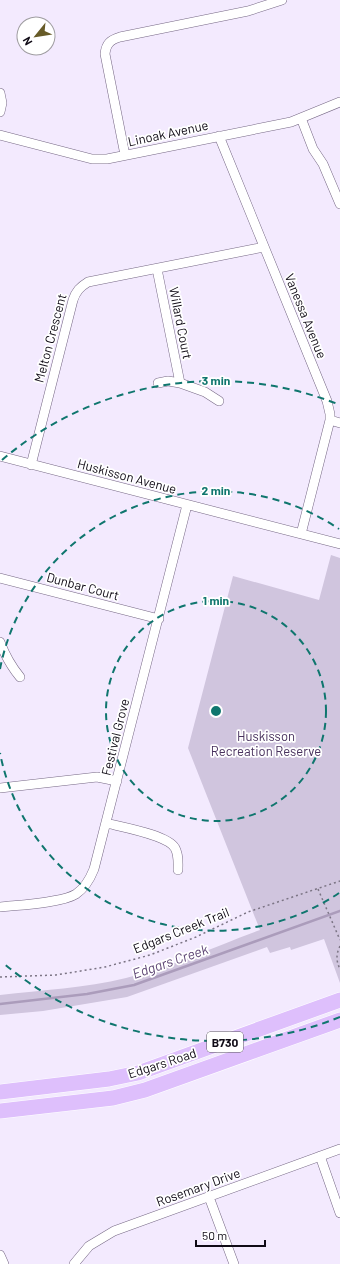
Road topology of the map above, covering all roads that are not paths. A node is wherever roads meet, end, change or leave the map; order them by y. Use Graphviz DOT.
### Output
graph roads {
  1 [pos="282,0"];
  2 [pos="0,93"];
  3 [pos="340,102"];
  4 [pos="0,112"];
  5 [pos="301,118"];
  6 [pos="0,135"];
  7 [pos="219,136"];
  8 [pos="125,155"];
  9 [pos="340,204"];
  10 [pos="264,247"];
  11 [pos="157,269"];
  12 [pos="158,383"];
  13 [pos="180,383"];
  14 [pos="219,401"];
  15 [pos="330,420"];
  16 [pos="340,423"];
  17 [pos="0,456"];
  18 [pos="31,464"];
  19 [pos="187,505"];
  20 [pos="300,534"];
  21 [pos="340,544"];
  22 [pos="0,578"];
  23 [pos="158,619"];
  24 [pos="0,642"];
  25 [pos="20,677"];
  26 [pos="117,781"];
  27 [pos="0,788"];
  28 [pos="106,822"];
  29 [pos="178,870"];
  30 [pos="0,907"];
  31 [pos="340,1000"];
  32 [pos="340,1020"];
  33 [pos="162,1064"];
  34 [pos="169,1082"];
  35 [pos="0,1092"];
  36 [pos="0,1111"];
  37 [pos="340,1149"];
  38 [pos="320,1156"];
  39 [pos="210,1196"];
  40 [pos="340,1213"];
  41 [pos="0,1255"];
  42 [pos="4,1264"];
  43 [pos="74,1264"];
  44 [pos="234,1264"];
  1 -- 8 [label="street"];
  2 -- 4 [label="street"];
  3 -- 5 [label="street, Linoak Avenue"];
  5 -- 7 [label="street, Linoak Avenue"];
  5 -- 9 [label="street"];
  6 -- 8 [label="street, Linoak Avenue"];
  7 -- 8 [label="street, Linoak Avenue"];
  7 -- 10 [label="street, Vanessa Avenue"];
  10 -- 11 [label="street, Melton Crescent"];
  10 -- 15 [label="street, Vanessa Avenue"];
  11 -- 13 [label="street, Willard Court"];
  11 -- 18 [label="street, Melton Crescent"];
  12 -- 13 [label="street"];
  13 -- 14 [label="street"];
  15 -- 16 [label="street"];
  15 -- 20 [label="street, Vanessa Avenue"];
  17 -- 18 [label="street, Huskisson Avenue"];
  18 -- 19 [label="street, Huskisson Avenue"];
  19 -- 20 [label="street, Huskisson Avenue"];
  19 -- 23 [label="street, Festival Grove"];
  20 -- 21 [label="street, Huskisson Avenue"];
  22 -- 23 [label="street, Dunbar Court"];
  23 -- 26 [label="street, Festival Grove"];
  24 -- 25 [label="street"];
  26 -- 27 [label="street"];
  26 -- 28 [label="street, Festival Grove"];
  28 -- 29 [label="street"];
  28 -- 30 [label="street, Festival Grove"];
  31 -- 33 [label="main road, Edgars Road / B730"];
  32 -- 34 [label="main road, Edgars Road / B730"];
  33 -- 34 [label="main road"];
  33 -- 35 [label="main road, Edgars Road / B730"];
  34 -- 36 [label="main road, Edgars Road / B730"];
  37 -- 38 [label="street, Rosemary Drive"];
  38 -- 39 [label="street, Rosemary Drive"];
  38 -- 40 [label="street"];
  39 -- 43 [label="street, Rosemary Drive"];
  39 -- 44 [label="street"];
  41 -- 42 [label="street"];
}
